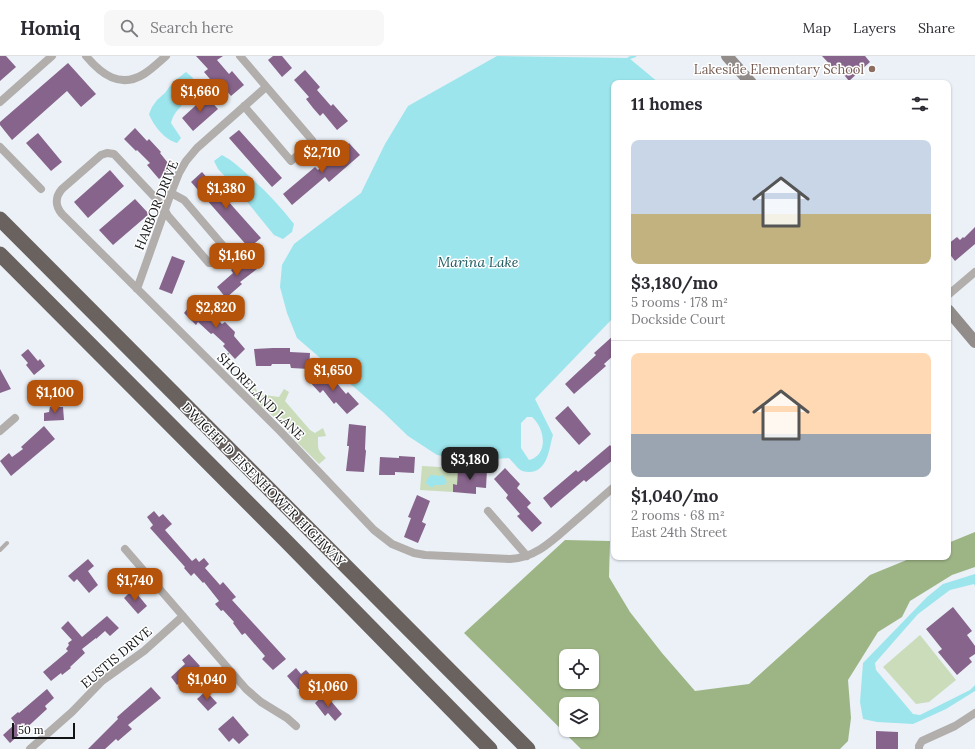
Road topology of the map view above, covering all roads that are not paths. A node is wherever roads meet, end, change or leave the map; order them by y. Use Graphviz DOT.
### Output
graph roads {
  1 [pos="52,56"];
  2 [pos="86,56"];
  3 [pos="166,56"];
  4 [pos="240,56"];
  5 [pos="727,56"];
  6 [pos="748,80"];
  7 [pos="266,87"];
  8 [pos="0,102"];
  9 [pos="244,106"];
  10 [pos="0,147"];
  11 [pos="41,189"];
  12 [pos="171,193"];
  13 [pos="165,210"];
  14 [pos="0,219"];
  15 [pos="0,254"];
  16 [pos="975,272"];
  17 [pos="137,289"];
  18 [pos="951,292"];
  19 [pos="951,314"];
  20 [pos="975,342"];
  21 [pos="15,418"];
  22 [pos="0,431"];
  23 [pos="611,490"];
  24 [pos="488,511"];
  25 [pos="7,543"];
  26 [pos="125,549"];
  27 [pos="0,550"];
  28 [pos="528,556"];
  29 [pos="183,616"];
  30 [pos="975,713"];
  31 [pos="296,726"];
  32 [pos="919,747"];
  33 [pos="30,749"];
  34 [pos="490,749"];
  35 [pos="528,749"];
  1 -- 8 [label="street"];
  2 -- 3 [label="street"];
  4 -- 7 [label="street"];
  5 -- 6 [label="main road"];
  7 -- 9 [label="street, HARBOR DRIVE"];
  7 -- 9 [label="street"];
  9 -- 12 [label="street, HARBOR DRIVE"];
  10 -- 11 [label="street"];
  12 -- 13 [label="street, HARBOR DRIVE"];
  12 -- 13 [label="street"];
  13 -- 17 [label="street, HARBOR DRIVE"];
  13 -- 17 [label="street, SHORELAND LANE"];
  14 -- 35 [label="highway, DWIGHT D EISENHOWER HIGHWAY"];
  15 -- 34 [label="highway, DWIGHT D EISENHOWER HIGHWAY"];
  16 -- 18 [label="street"];
  17 -- 28 [label="street, SHORELAND LANE"];
  19 -- 20 [label="main road"];
  21 -- 22 [label="street"];
  23 -- 28 [label="street"];
  24 -- 28 [label="street"];
  25 -- 27 [label="lane"];
  26 -- 29 [label="street"];
  29 -- 31 [label="street"];
  29 -- 33 [label="street, EUSTIS DRIVE"];
  30 -- 32 [label="street"];
}
